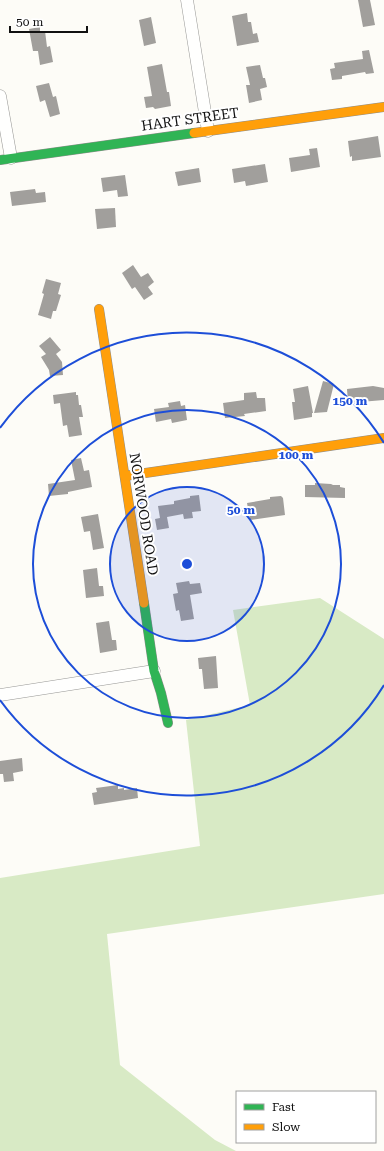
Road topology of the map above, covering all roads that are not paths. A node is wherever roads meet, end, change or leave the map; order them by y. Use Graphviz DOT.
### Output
graph roads {
  1 [pos="187,0"];
  2 [pos="0,96"];
  3 [pos="384,107"];
  4 [pos="208,131"];
  5 [pos="5,159"];
  6 [pos="98,309"];
  7 [pos="384,438"];
  8 [pos="124,476"];
  9 [pos="154,671"];
  10 [pos="0,695"];
  11 [pos="168,722"];
  1 -- 4 [label="street"];
  2 -- 5 [label="street"];
  3 -- 4 [label="street, HART STREET"];
  4 -- 5 [label="street, HART STREET"];
  6 -- 8 [label="street, NORWOOD ROAD"];
  7 -- 8 [label="street"];
  8 -- 9 [label="street, NORWOOD ROAD"];
  9 -- 10 [label="street"];
  9 -- 11 [label="street, NORWOOD ROAD"];
}
